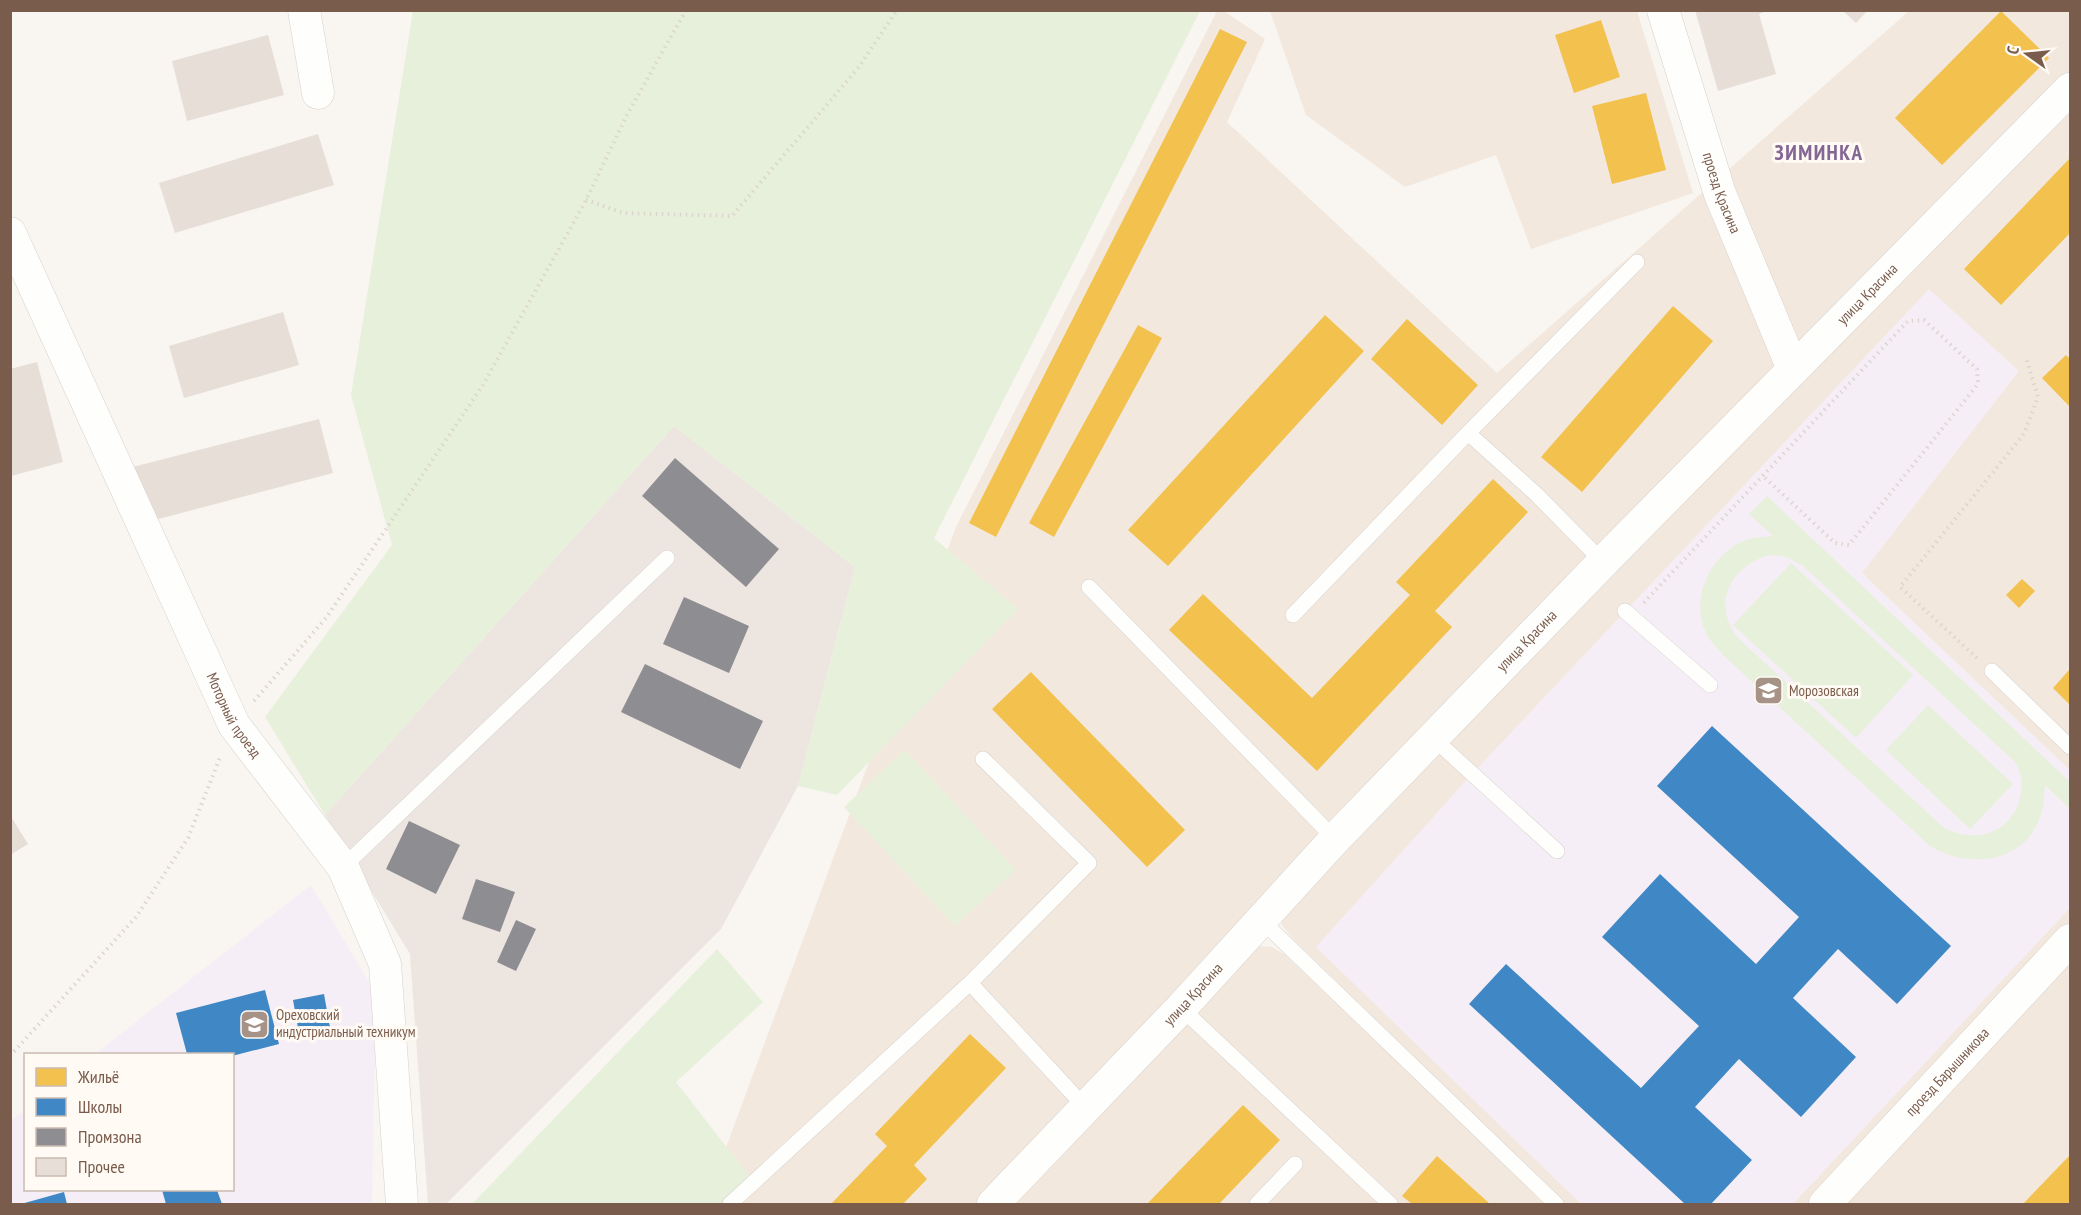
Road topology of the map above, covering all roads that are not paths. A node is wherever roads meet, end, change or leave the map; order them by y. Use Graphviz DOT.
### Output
graph roads {
  1 [pos="304,10"];
  2 [pos="1663,10"];
  3 [pos="2070,92"];
  4 [pos="318,93"];
  5 [pos="10,233"];
  6 [pos="1637,262"];
  7 [pos="1793,369"];
  8 [pos="1468,433"];
  9 [pos="668,558"];
  10 [pos="1603,562"];
  11 [pos="1089,587"];
  12 [pos="1629,614"];
  13 [pos="1293,615"];
  14 [pos="1992,671"];
  15 [pos="1710,685"];
  16 [pos="1433,738"];
  17 [pos="2070,747"];
  18 [pos="983,759"];
  19 [pos="1335,839"];
  20 [pos="1557,851"];
  21 [pos="343,867"];
  22 [pos="1262,921"];
  23 [pos="2070,939"];
  24 [pos="970,983"];
  25 [pos="1181,1008"];
  26 [pos="1085,1107"];
  27 [pos="1295,1164"];
  28 [pos="402,1204"];
  29 [pos="730,1204"];
  30 [pos="993,1204"];
  31 [pos="1257,1204"];
  32 [pos="1390,1204"];
  33 [pos="1556,1204"];
  34 [pos="1825,1204"];
  1 -- 4 [label="street"];
  2 -- 7 [label="street, проезд Красина"];
  3 -- 7 [label="street, улица Красина"];
  5 -- 21 [label="street, Моторный проезд"];
  6 -- 8 [label="lane"];
  7 -- 10 [label="street, улица Красина"];
  8 -- 10 [label="lane"];
  8 -- 13 [label="lane"];
  9 -- 21 [label="lane"];
  10 -- 16 [label="street, улица Красина"];
  11 -- 19 [label="lane"];
  12 -- 15 [label="lane"];
  14 -- 17 [label="lane"];
  16 -- 19 [label="street, улица Красина"];
  16 -- 20 [label="lane"];
  18 -- 24 [label="lane"];
  19 -- 22 [label="street, улица Красина"];
  21 -- 28 [label="street, Моторный проезд"];
  22 -- 25 [label="street, улица Красина"];
  22 -- 33 [label="lane"];
  23 -- 34 [label="street, проезд Барышникова"];
  24 -- 26 [label="lane"];
  24 -- 29 [label="lane"];
  25 -- 26 [label="street, улица Красина"];
  25 -- 32 [label="lane"];
  26 -- 30 [label="street, улица Красина"];
  27 -- 31 [label="lane"];
}
